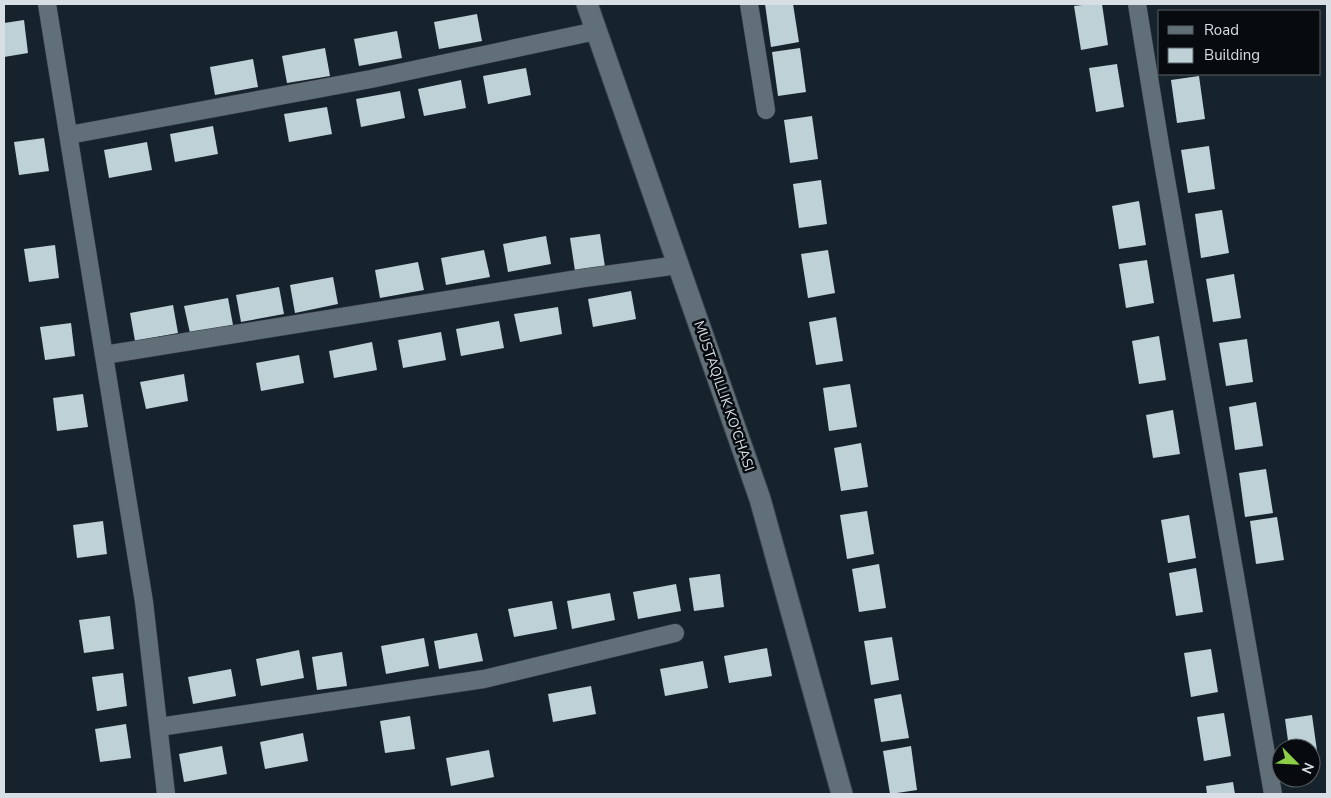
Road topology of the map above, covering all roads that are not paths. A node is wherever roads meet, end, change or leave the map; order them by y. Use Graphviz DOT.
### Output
graph roads {
  1 [pos="47,4"];
  2 [pos="587,4"];
  3 [pos="749,4"];
  4 [pos="1138,4"];
  5 [pos="596,31"];
  6 [pos="766,110"];
  7 [pos="69,135"];
  8 [pos="678,265"];
  9 [pos="104,354"];
  10 [pos="675,633"];
  11 [pos="158,727"];
  12 [pos="166,794"];
  13 [pos="842,794"];
  14 [pos="1273,794"];
  1 -- 7 [label="street"];
  2 -- 5 [label="street, MUSTAQILLIK KO'CHASI"];
  3 -- 6 [label="street"];
  4 -- 14 [label="street"];
  5 -- 7 [label="street"];
  5 -- 8 [label="street, MUSTAQILLIK KO'CHASI"];
  7 -- 9 [label="street"];
  8 -- 9 [label="street"];
  8 -- 13 [label="street, MUSTAQILLIK KO'CHASI"];
  9 -- 11 [label="street"];
  10 -- 11 [label="street"];
  11 -- 12 [label="street"];
}
